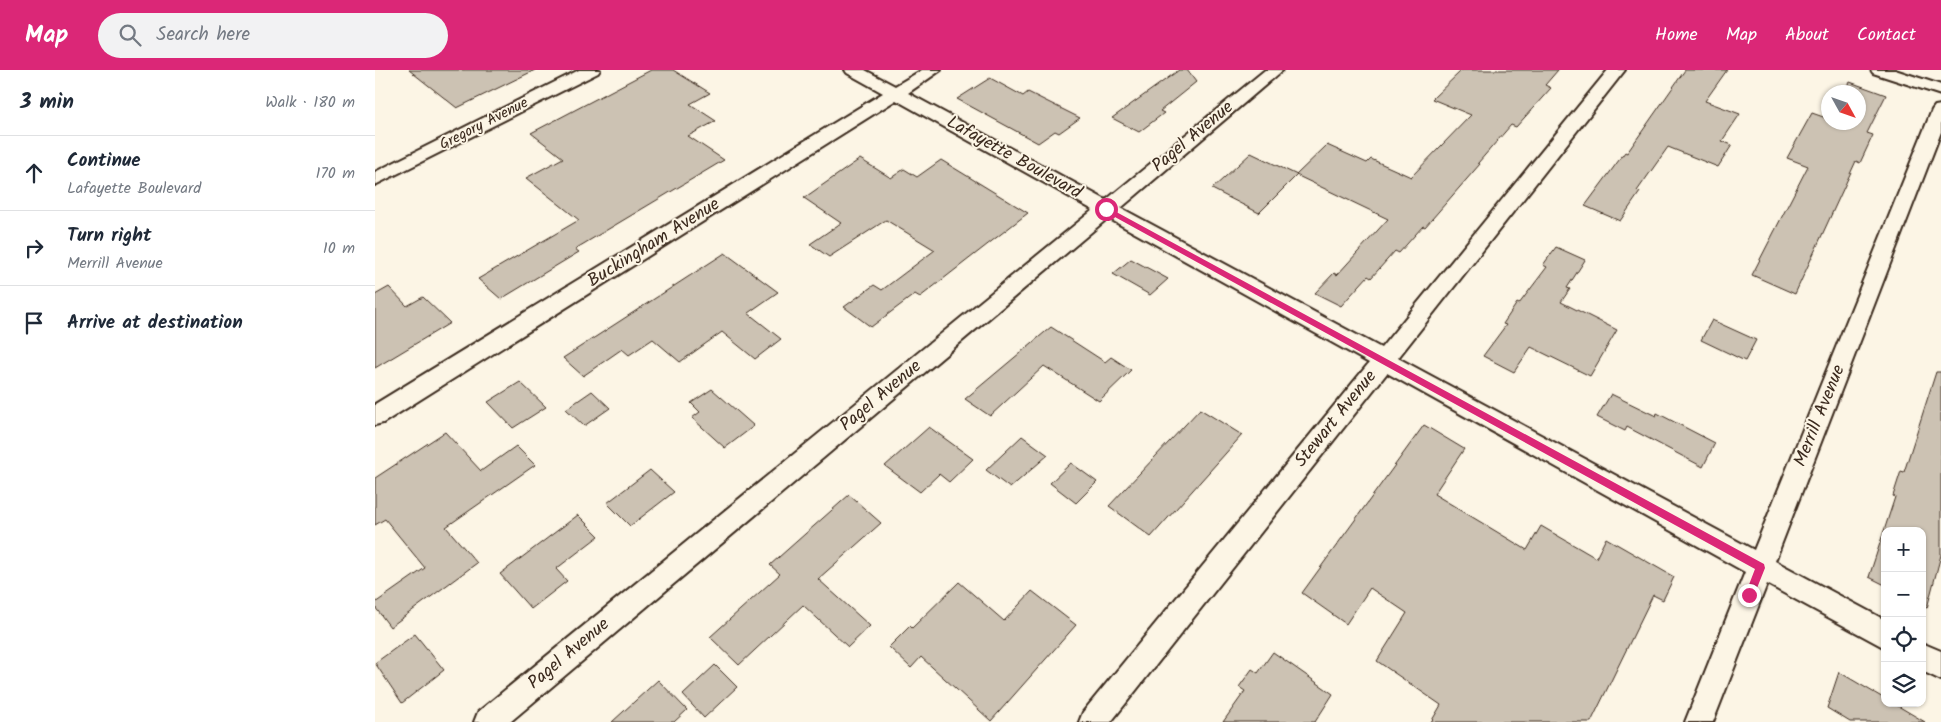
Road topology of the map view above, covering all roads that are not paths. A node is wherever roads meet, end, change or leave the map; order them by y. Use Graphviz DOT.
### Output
graph roads {
  1 [pos="592,70"];
  2 [pos="853,70"];
  3 [pos="933,70"];
  4 [pos="1275,70"];
  5 [pos="1617,70"];
  6 [pos="1879,70"];
  7 [pos="1941,90"];
  8 [pos="896,93"];
  9 [pos="1941,110"];
  10 [pos="375,179"];
  11 [pos="1106,209"];
  12 [pos="1383,360"];
  13 [pos="375,416"];
  14 [pos="1761,568"];
  15 [pos="1881,633"];
  16 [pos="1926,658"];
  17 [pos="1941,666"];
  18 [pos="488,722"];
  19 [pos="1093,722"];
  20 [pos="1699,722"];
  1 -- 10 [label="street, Gregory Avenue"];
  2 -- 8 [label="street, Lafayette Boulevard"];
  3 -- 8 [label="street, Buckingham Avenue"];
  4 -- 11 [label="street, Pagel Avenue"];
  5 -- 12 [label="street, Stewart Avenue"];
  6 -- 7 [label="street"];
  8 -- 11 [label="street, Lafayette Boulevard"];
  8 -- 13 [label="street, Buckingham Avenue"];
  9 -- 14 [label="street, Merrill Avenue"];
  11 -- 12 [label="street, Lafayette Boulevard"];
  11 -- 18 [label="street, Pagel Avenue"];
  12 -- 14 [label="street, Lafayette Boulevard"];
  12 -- 19 [label="street, Stewart Avenue"];
  14 -- 15 [label="street, Lafayette Boulevard"];
  14 -- 20 [label="street, Merrill Avenue"];
  16 -- 17 [label="street"];
}
